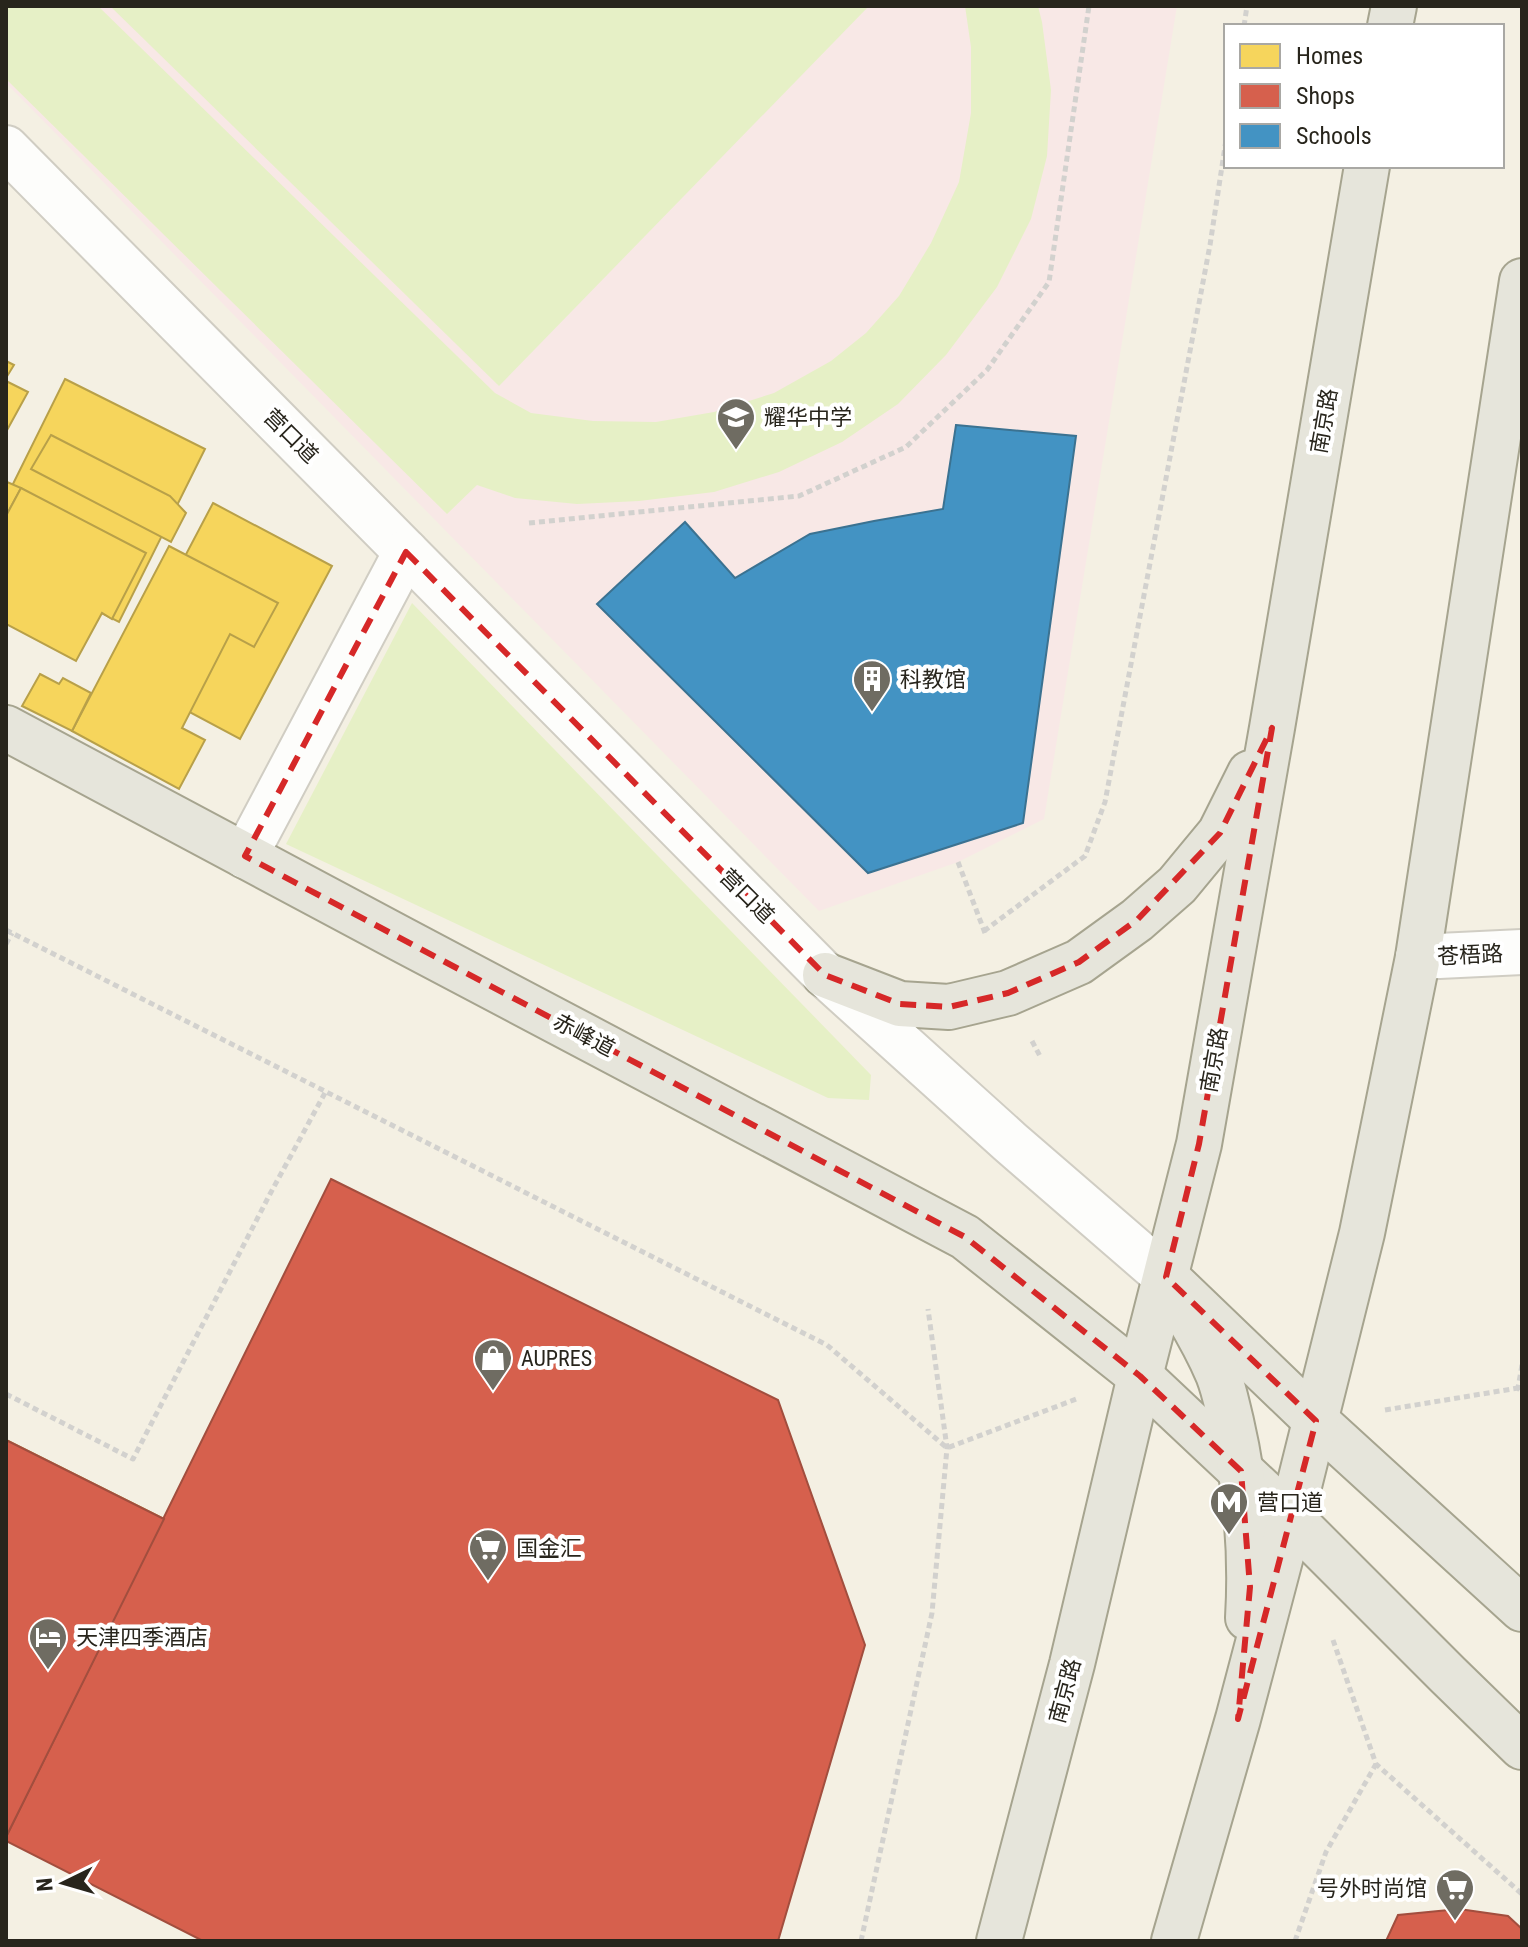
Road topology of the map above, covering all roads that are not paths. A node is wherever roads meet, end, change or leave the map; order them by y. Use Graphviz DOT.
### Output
graph roads {
  1 [pos="6,148"];
  2 [pos="1367,168"];
  3 [pos="1522,281"];
  4 [pos="406,552"];
  5 [pos="6,728"];
  6 [pos="1272,728"];
  7 [pos="245,856"];
  8 [pos="1522,952"];
  9 [pos="1418,957"];
  10 [pos="825,975"];
  11 [pos="1166,1277"];
  12 [pos="1140,1376"];
  13 [pos="1316,1421"];
  14 [pos="1241,1471"];
  15 [pos="1291,1518"];
  16 [pos="1522,1609"];
  17 [pos="1238,1719"];
  18 [pos="1522,1747"];
  19 [pos="999,1941"];
  20 [pos="1174,1941"];
  1 -- 4 [label="street, 营口道"];
  2 -- 6 [label="main road, 南京路"];
  3 -- 9 [label="main road"];
  4 -- 7 [label="street"];
  4 -- 10 [label="street, 营口道"];
  5 -- 7 [label="main road, 赤峰道"];
  6 -- 10 [label="main road"];
  6 -- 11 [label="main road, 南京路"];
  7 -- 12 [label="main road, 赤峰道"];
  8 -- 9 [label="street, 苍梧路"];
  9 -- 13 [label="main road"];
  10 -- 11 [label="street, 营口道"];
  11 -- 12 [label="main road, 南京路"];
  11 -- 13 [label="main road, 营口道"];
  11 -- 14 [label="main road"];
  12 -- 14 [label="main road"];
  12 -- 19 [label="main road, 南京路"];
  13 -- 15 [label="main road"];
  13 -- 16 [label="main road, 营口道"];
  14 -- 15 [label="main road"];
  14 -- 17 [label="main road"];
  15 -- 17 [label="main road"];
  15 -- 18 [label="main road"];
  17 -- 20 [label="main road"];
}
